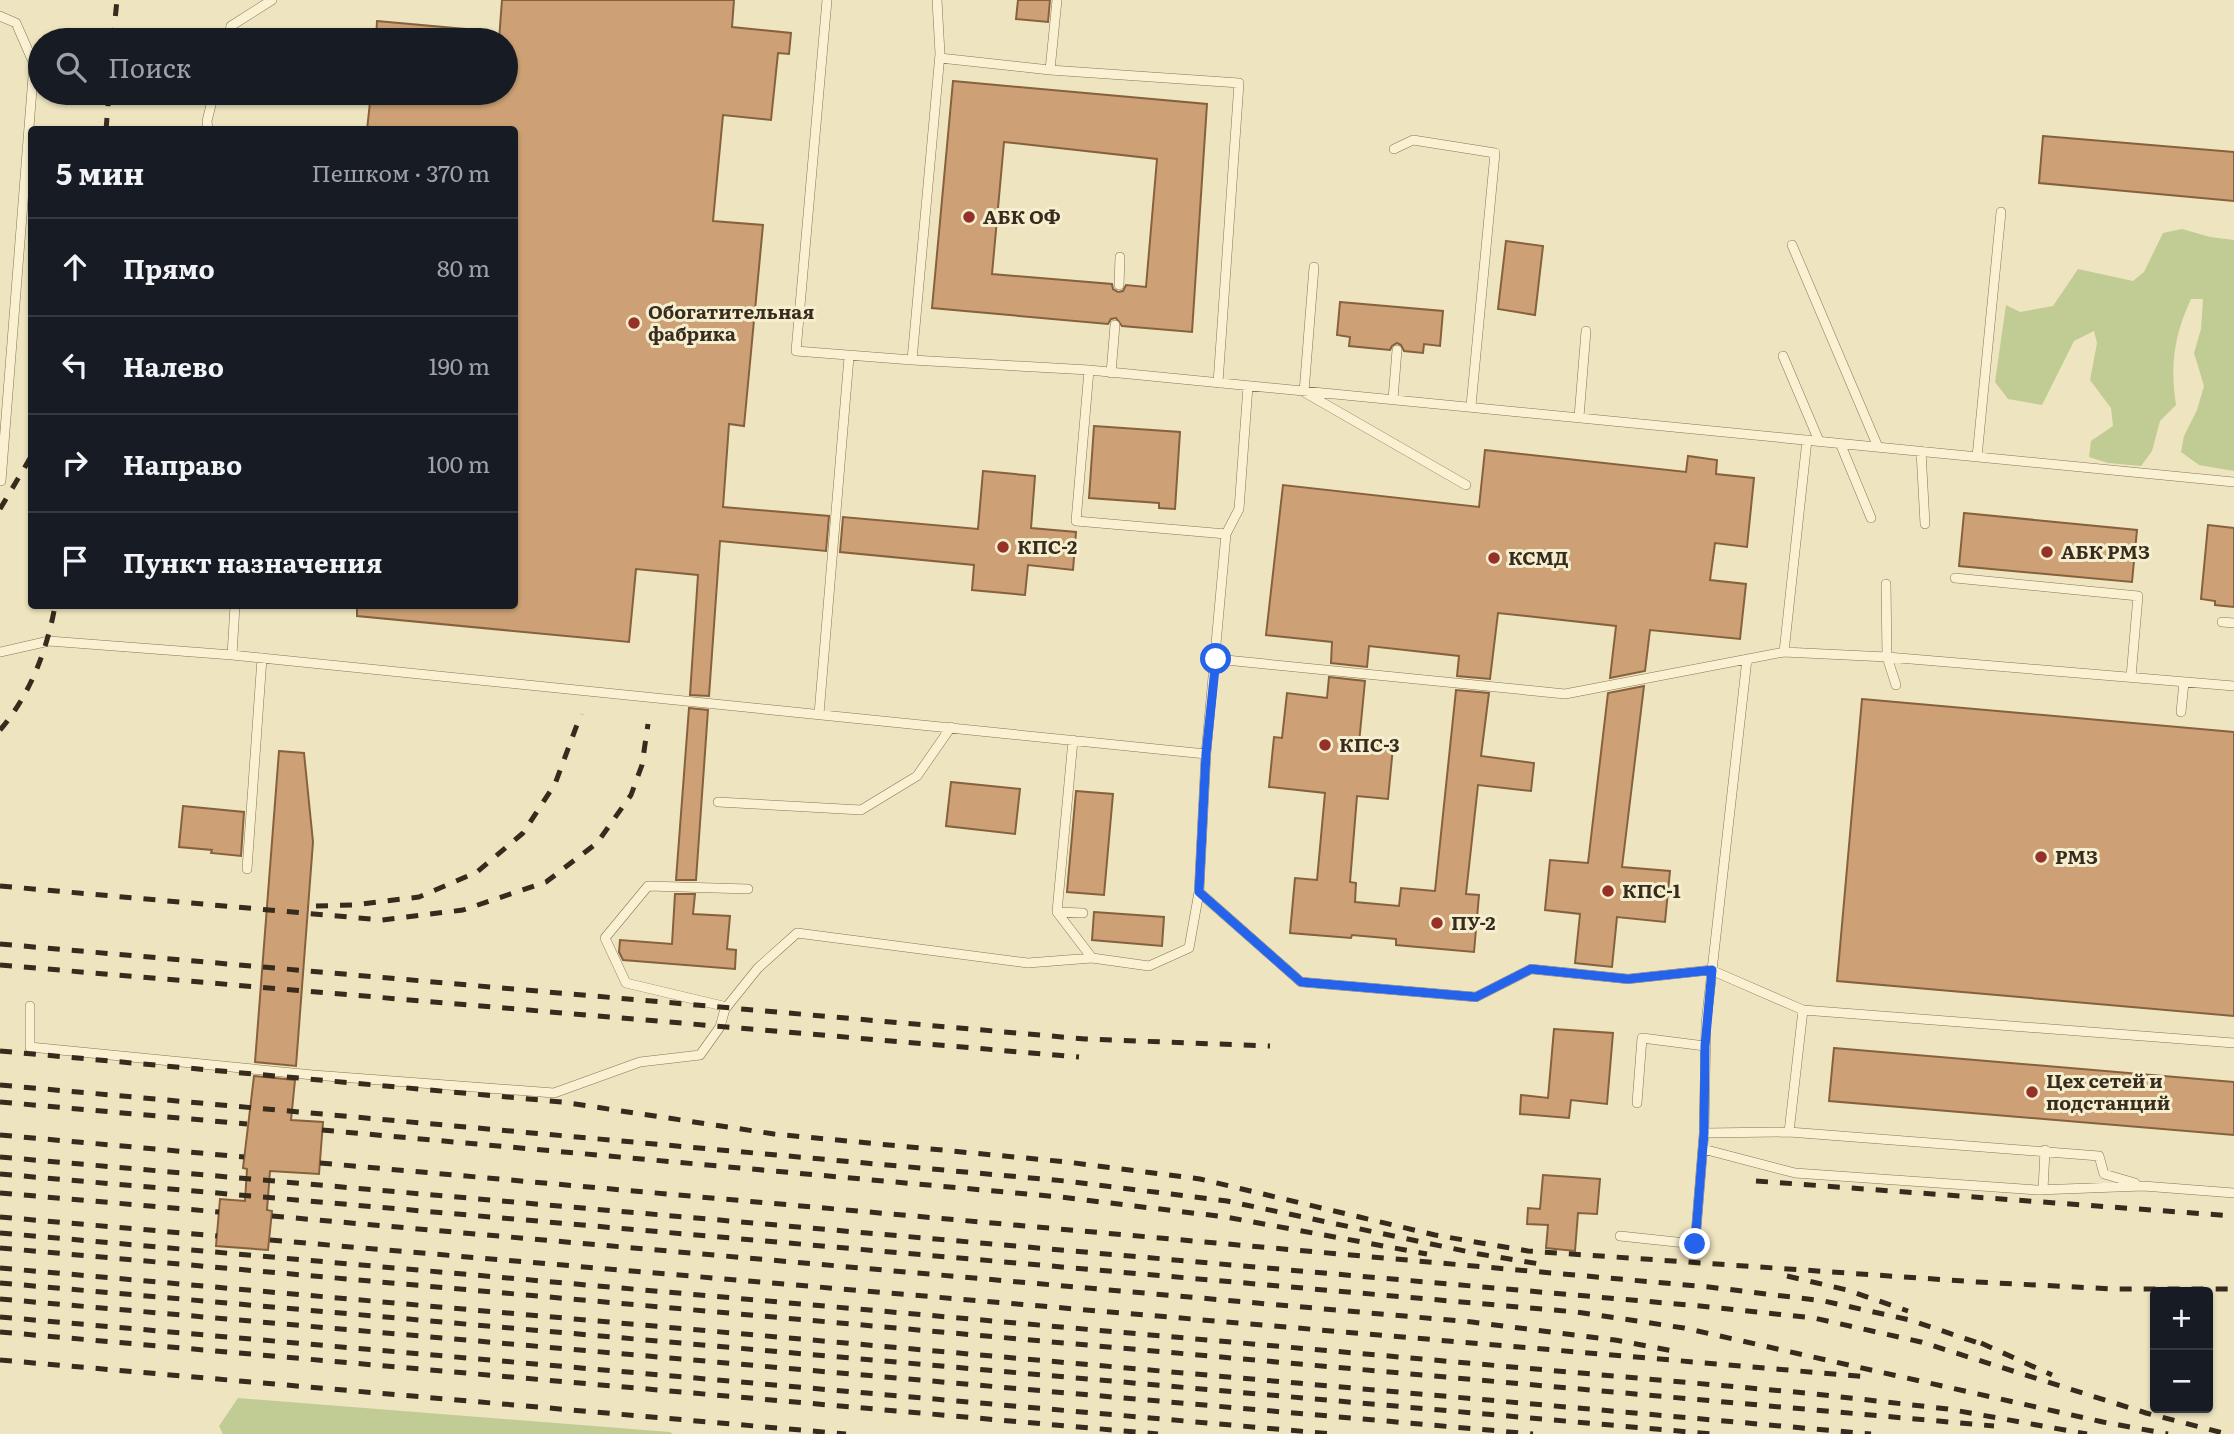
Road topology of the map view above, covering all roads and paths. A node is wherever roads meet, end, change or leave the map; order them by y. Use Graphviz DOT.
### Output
graph roads {
  1 [pos="272,0"];
  2 [pos="827,0"];
  3 [pos="937,0"];
  4 [pos="1057,0"];
  5 [pos="0,16"];
  6 [pos="231,28"];
  7 [pos="28,51"];
  8 [pos="940,58"];
  9 [pos="1050,70"];
  10 [pos="31,105"];
  11 [pos="211,105"];
  12 [pos="29,126"];
  13 [pos="208,126"];
  14 [pos="28,139"];
  15 [pos="1394,149"];
  16 [pos="2001,212"];
  17 [pos="1792,245"];
  18 [pos="1120,257"];
  19 [pos="1314,267"];
  20 [pos="1119,285"];
  21 [pos="1115,325"];
  22 [pos="1586,331"];
  23 [pos="0,335"];
  24 [pos="12,337"];
  25 [pos="1397,350"];
  26 [pos="1783,356"];
  27 [pos="849,357"];
  28 [pos="912,360"];
  29 [pos="1089,370"];
  30 [pos="1111,373"];
  31 [pos="1218,383"];
  32 [pos="1248,386"];
  33 [pos="1304,392"];
  34 [pos="1393,399"];
  35 [pos="1471,406"];
  36 [pos="1579,417"];
  37 [pos="1807,440"];
  38 [pos="1819,441"];
  39 [pos="1840,443"];
  40 [pos="1878,447"];
  41 [pos="1921,451"];
  42 [pos="1977,457"];
  43 [pos="1,481"];
  44 [pos="2234,482"];
  45 [pos="1466,485"];
  46 [pos="1871,518"];
  47 [pos="1925,524"];
  48 [pos="1226,534"];
  49 [pos="1955,578"];
  50 [pos="1886,584"];
  51 [pos="235,609"];
  52 [pos="2222,622"];
  53 [pos="2234,623"];
  54 [pos="0,652"];
  55 [pos="1784,652"];
  56 [pos="232,655"];
  57 [pos="1887,657"];
  58 [pos="262,658"];
  59 [pos="1216,659"];
  60 [pos="1747,659"];
  61 [pos="2131,677"];
  62 [pos="2184,682"];
  63 [pos="1896,685"];
  64 [pos="2234,686"];
  65 [pos="2181,712"];
  66 [pos="819,714"];
  67 [pos="951,727"];
  68 [pos="1073,740"];
  69 [pos="1206,754"];
  70 [pos="718,802"];
  71 [pos="247,869"];
  72 [pos="748,890"];
  73 [pos="1199,892"];
  74 [pos="1056,912"];
  75 [pos="1083,914"];
  76 [pos="1092,958"];
  77 [pos="1712,970"];
  78 [pos="30,1006"];
  79 [pos="727,1007"];
  80 [pos="1803,1010"];
  81 [pos="2234,1043"];
  82 [pos="1705,1046"];
  83 [pos="1637,1103"];
  84 [pos="1789,1132"];
  85 [pos="1704,1133"];
  86 [pos="1703,1149"];
  87 [pos="2045,1150"];
  88 [pos="2143,1186"];
  89 [pos="2043,1190"];
  90 [pos="2234,1193"];
  91 [pos="1620,1236"];
  1 -- 6 [label="lane"];
  2 -- 27 [label="lane"];
  3 -- 8 [label="lane"];
  4 -- 9 [label="lane"];
  5 -- 7 [label="lane"];
  8 -- 9 [label="lane"];
  8 -- 28 [label="lane"];
  9 -- 31 [label="lane"];
  10 -- 12 [label="lane"];
  11 -- 13 [label="lane"];
  14 -- 24 [label="lane"];
  15 -- 35 [label="lane"];
  16 -- 42 [label="lane"];
  17 -- 40 [label="lane"];
  18 -- 20 [label="lane"];
  19 -- 33 [label="lane"];
  21 -- 30 [label="lane"];
  22 -- 36 [label="lane"];
  23 -- 24 [label="lane"];
  24 -- 43 [label="lane"];
  25 -- 34 [label="lane"];
  26 -- 38 [label="lane"];
  27 -- 28 [label="lane"];
  27 -- 66 [label="lane"];
  28 -- 29 [label="lane"];
  29 -- 30 [label="lane"];
  29 -- 48 [label="lane"];
  30 -- 31 [label="lane"];
  31 -- 32 [label="lane"];
  32 -- 33 [label="lane"];
  32 -- 48 [label="lane"];
  33 -- 34 [label="lane"];
  33 -- 45 [label="lane"];
  34 -- 35 [label="lane"];
  35 -- 36 [label="lane"];
  36 -- 37 [label="lane"];
  37 -- 38 [label="lane"];
  37 -- 55 [label="lane"];
  38 -- 39 [label="lane"];
  39 -- 40 [label="lane"];
  39 -- 46 [label="lane"];
  40 -- 41 [label="lane"];
  41 -- 42 [label="lane"];
  41 -- 47 [label="lane"];
  42 -- 44 [label="lane"];
  48 -- 59 [label="lane"];
  49 -- 61 [label="lane"];
  50 -- 57 [label="lane"];
  51 -- 56 [label="lane"];
  52 -- 53 [label="lane"];
  54 -- 56 [label="lane"];
  55 -- 57 [label="lane"];
  55 -- 60 [label="lane"];
  56 -- 58 [label="lane"];
  57 -- 61 [label="lane"];
  57 -- 63 [label="lane"];
  58 -- 66 [label="lane"];
  58 -- 71 [label="lane"];
  59 -- 60 [label="lane"];
  59 -- 69 [label="lane"];
  60 -- 77 [label="lane"];
  61 -- 62 [label="lane"];
  62 -- 64 [label="lane"];
  62 -- 65 [label="lane"];
  66 -- 67 [label="lane"];
  67 -- 68 [label="lane"];
  67 -- 70 [label="lane"];
  68 -- 69 [label="lane"];
  68 -- 74 [label="lane"];
  69 -- 73 [label="lane"];
  72 -- 79 [label="lane"];
  73 -- 76 [label="lane"];
  73 -- 77 [label="lane"];
  74 -- 75 [label="lane"];
  74 -- 76 [label="lane"];
  76 -- 79 [label="lane"];
  77 -- 80 [label="lane"];
  77 -- 82 [label="lane"];
  78 -- 79 [label="lane"];
  80 -- 81 [label="lane"];
  80 -- 84 [label="lane"];
  82 -- 83 [label="lane"];
  82 -- 85 [label="lane"];
  84 -- 85 [label="lane"];
  84 -- 87 [label="lane"];
  85 -- 86 [label="lane"];
  86 -- 89 [label="lane"];
  86 -- 91 [label="lane"];
  87 -- 88 [label="lane"];
  87 -- 89 [label="lane"];
  88 -- 89 [label="lane"];
  88 -- 90 [label="lane"];
}
